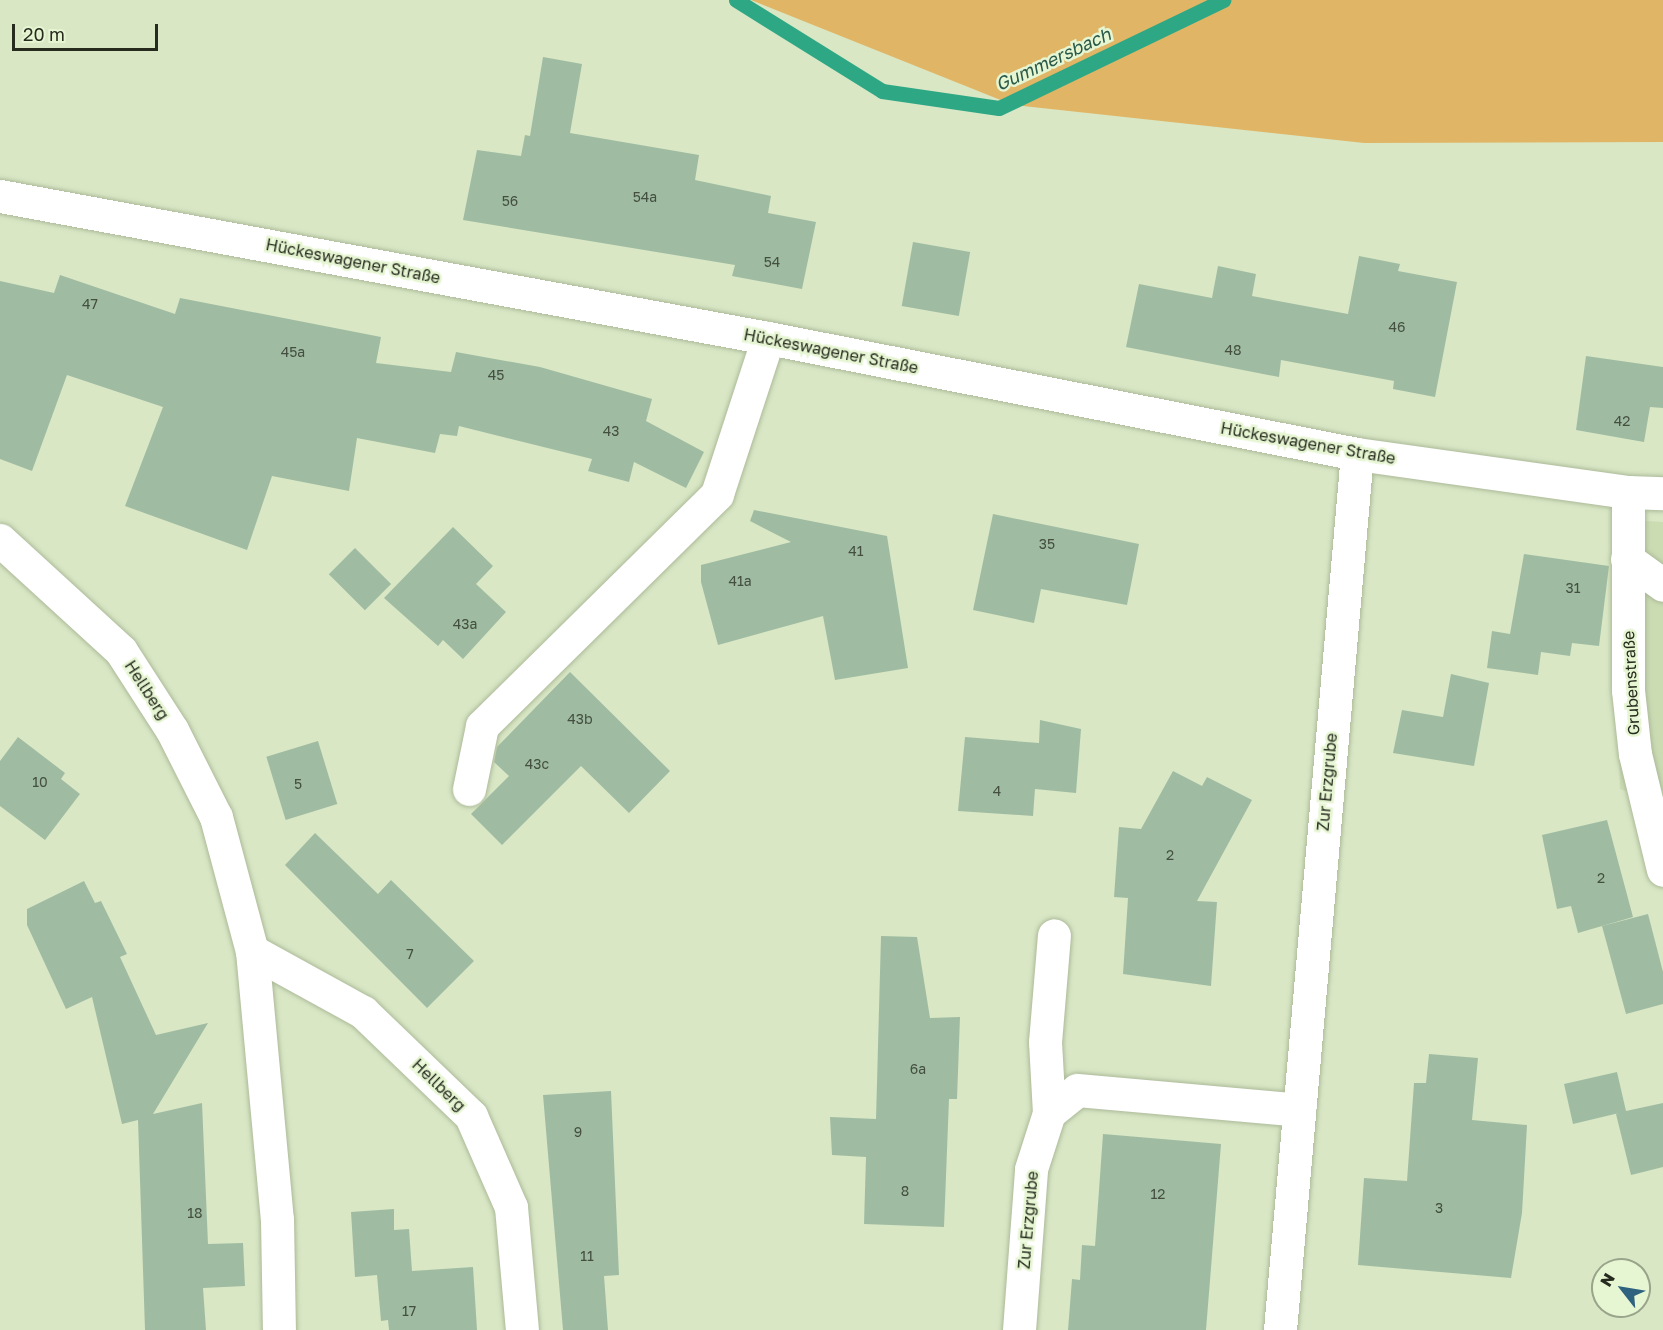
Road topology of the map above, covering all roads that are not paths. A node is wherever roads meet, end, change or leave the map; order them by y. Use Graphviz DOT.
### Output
graph roads {
  1 [pos="0,196"];
  2 [pos="768,338"];
  3 [pos="1357,454"];
  4 [pos="1628,492"];
  5 [pos="1663,492"];
  6 [pos="0,540"];
  7 [pos="1627,559"];
  8 [pos="1663,585"];
  9 [pos="469,789"];
  10 [pos="1663,870"];
  11 [pos="1054,935"];
  12 [pos="252,951"];
  13 [pos="1299,1110"];
  14 [pos="1049,1113"];
  15 [pos="279,1330"];
  16 [pos="522,1330"];
  17 [pos="1019,1330"];
  18 [pos="1280,1330"];
  1 -- 2 [label="street, Hückeswagener Straße"];
  2 -- 3 [label="street, Hückeswagener Straße"];
  2 -- 9 [label="street"];
  3 -- 4 [label="street, Hückeswagener Straße"];
  3 -- 13 [label="street, Zur Erzgrube"];
  4 -- 5 [label="street, Hückeswagener Straße"];
  4 -- 7 [label="street, Grubenstraße"];
  6 -- 12 [label="street, Hellberg"];
  7 -- 8 [label="street"];
  7 -- 10 [label="street, Grubenstraße"];
  11 -- 14 [label="street, Zur Erzgrube"];
  12 -- 15 [label="street, Hellberg"];
  12 -- 16 [label="street, Hellberg"];
  13 -- 14 [label="street"];
  13 -- 18 [label="street, Zur Erzgrube"];
  14 -- 17 [label="street, Zur Erzgrube"];
}
